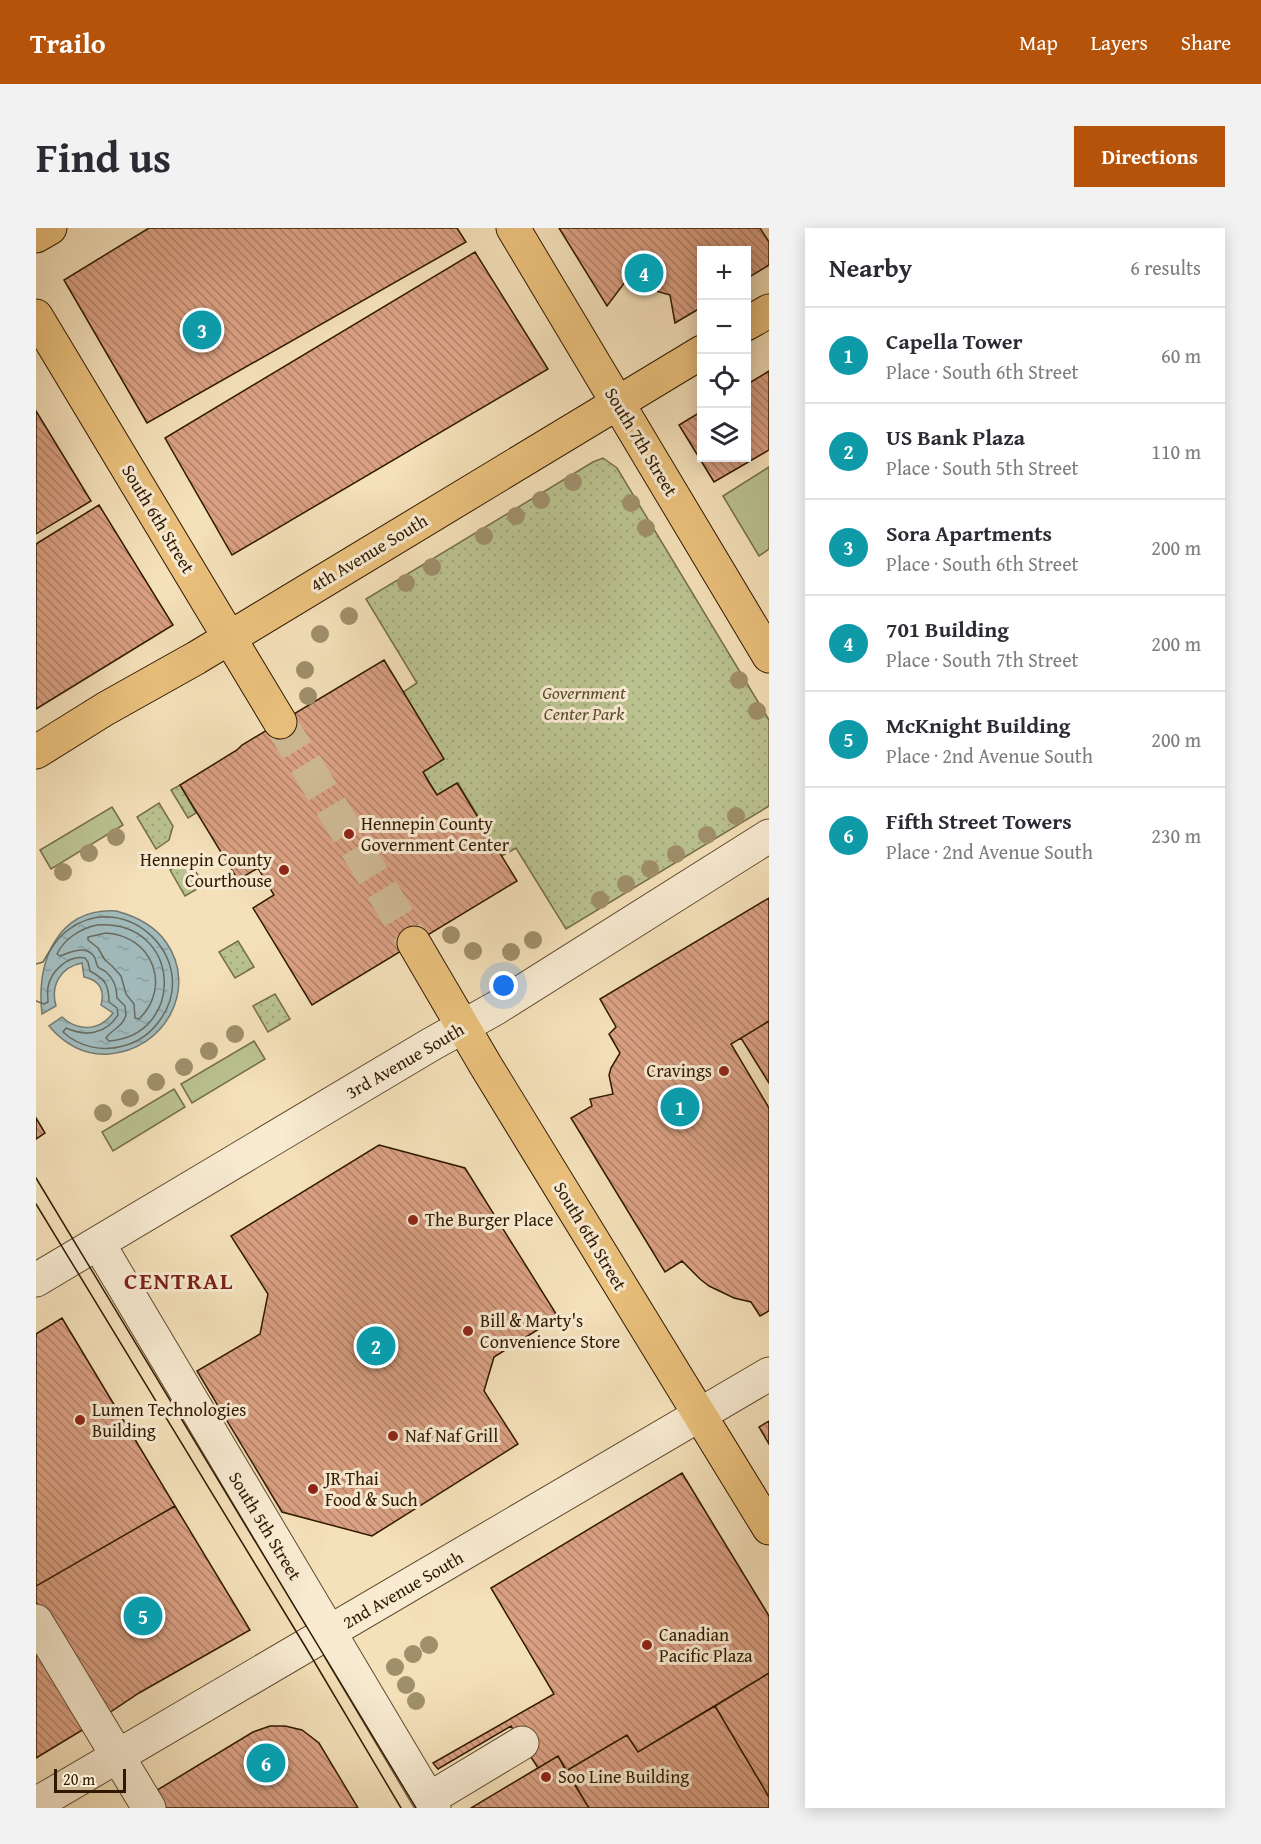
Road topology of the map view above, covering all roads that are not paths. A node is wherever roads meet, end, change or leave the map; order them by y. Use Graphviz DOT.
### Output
graph roads {
  1 [pos="50,228"];
  2 [pos="513,228"];
  3 [pos="36,236"];
  4 [pos="769,311"];
  5 [pos="36,316"];
  6 [pos="751,322"];
  7 [pos="699,354"];
  8 [pos="618,402"];
  9 [pos="229,638"];
  10 [pos="769,656"];
  11 [pos="280,722"];
  12 [pos="36,752"];
  13 [pos="769,836"];
  14 [pos="414,943"];
  15 [pos="464,1027"];
  16 [pos="98,1243"];
  17 [pos="36,1280"];
  18 [pos="769,1374"];
  19 [pos="699,1416"];
  20 [pos="769,1528"];
  21 [pos="36,1621"];
  22 [pos="329,1633"];
  23 [pos="523,1745"];
  24 [pos="118,1756"];
  25 [pos="434,1800"];
  26 [pos="36,1804"];
  27 [pos="149,1808"];
  1 -- 3 [label="main road"];
  2 -- 8 [label="main road, South 7th Street"];
  4 -- 6 [label="main road"];
  5 -- 9 [label="main road, South 6th Street"];
  7 -- 8 [label="main road, 4th Avenue South"];
  8 -- 9 [label="main road, 4th Avenue South"];
  8 -- 10 [label="main road, South 7th Street"];
  9 -- 11 [label="main road, South 6th Street"];
  9 -- 12 [label="main road, 4th Avenue South"];
  13 -- 15 [label="street, 3rd Avenue South"];
  14 -- 15 [label="main road, South 6th Street"];
  15 -- 16 [label="street, 3rd Avenue South"];
  15 -- 19 [label="main road, South 6th Street"];
  16 -- 17 [label="street, 3rd Avenue South"];
  16 -- 22 [label="street, South 5th Street"];
  18 -- 19 [label="street, 2nd Avenue South"];
  19 -- 20 [label="main road, South 6th Street"];
  19 -- 22 [label="street, 2nd Avenue South"];
  21 -- 24 [label="street"];
  22 -- 24 [label="street, 2nd Avenue South"];
  22 -- 25 [label="street, South 5th Street"];
  23 -- 25 [label="street"];
  24 -- 26 [label="street, 2nd Avenue South"];
  24 -- 27 [label="street"];
}
